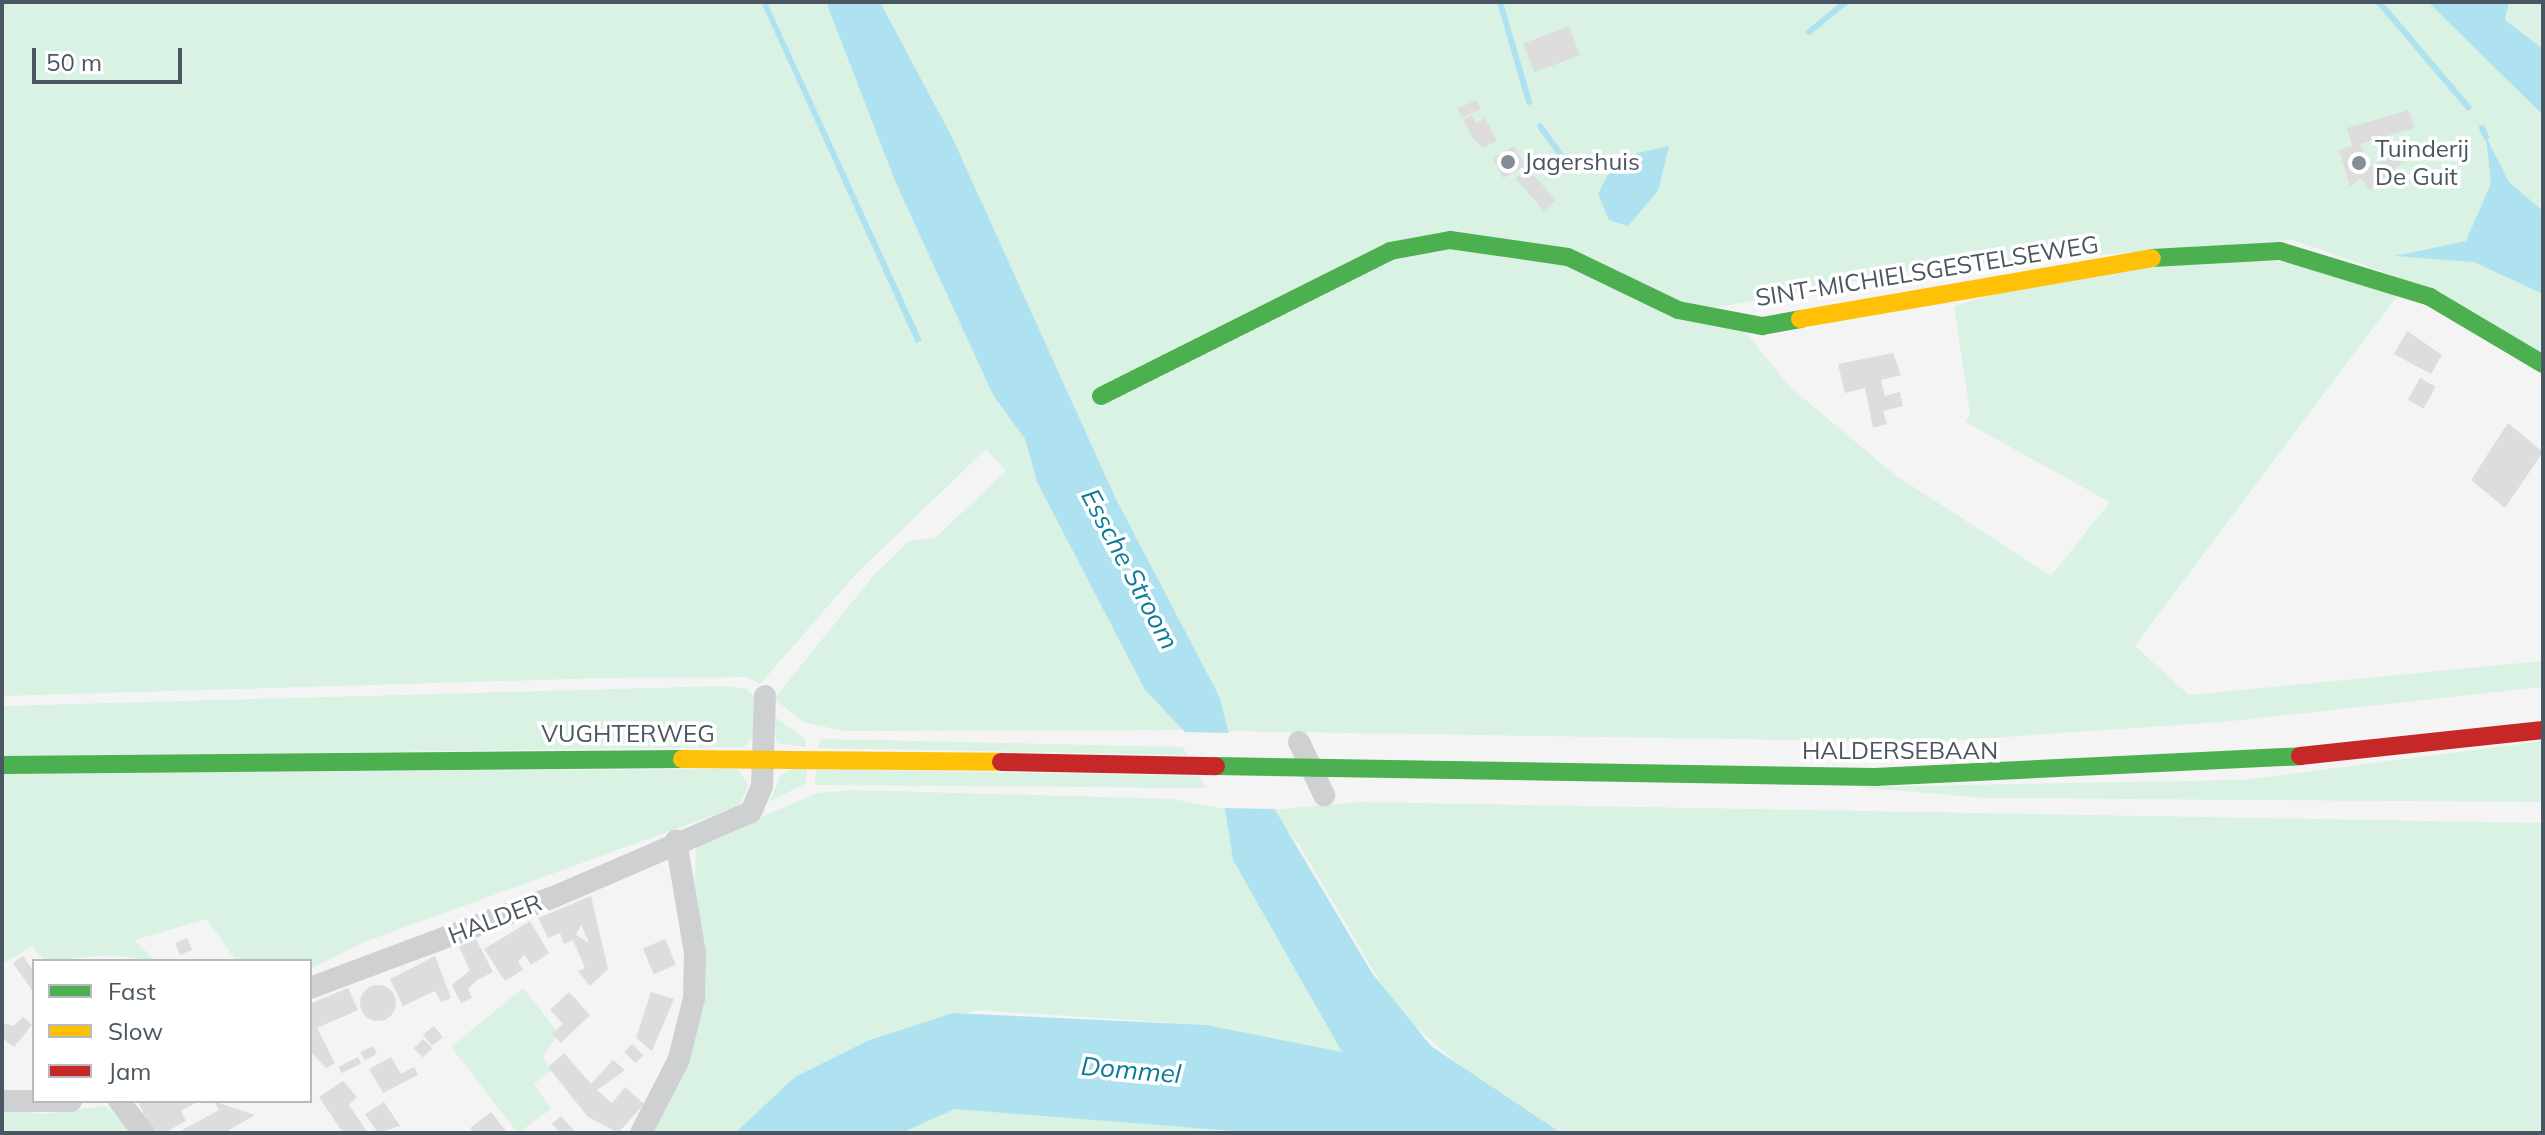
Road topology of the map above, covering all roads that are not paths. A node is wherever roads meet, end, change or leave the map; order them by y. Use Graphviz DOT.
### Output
graph roads {
  1 [pos="2543,364"];
  2 [pos="1101,396"];
  3 [pos="765,696"];
  4 [pos="2543,730"];
  5 [pos="1299,742"];
  6 [pos="765,758"];
  7 [pos="2,765"];
  8 [pos="1255,766"];
  9 [pos="1311,766"];
  10 [pos="1324,795"];
  11 [pos="676,841"];
  12 [pos="312,987"];
  13 [pos="2,1101"];
  14 [pos="32,1101"];
  15 [pos="121,1103"];
  16 [pos="144,1133"];
  17 [pos="641,1133"];
  1 -- 2 [label="main road, SINT-MICHIELSGESTELSEWEG"];
  3 -- 6 [label="street"];
  4 -- 9 [label="main road, HALDERSEBAAN"];
  5 -- 9 [label="street"];
  6 -- 7 [label="main road, VUGHTERWEG"];
  6 -- 8 [label="main road, VUGHTERWEG"];
  6 -- 11 [label="street, HALDER"];
  8 -- 9 [label="main road, HALDERSEBAAN"];
  9 -- 10 [label="street"];
  11 -- 12 [label="street, HALDER"];
  11 -- 17 [label="street"];
  13 -- 14 [label="street"];
  15 -- 16 [label="street"];
}
